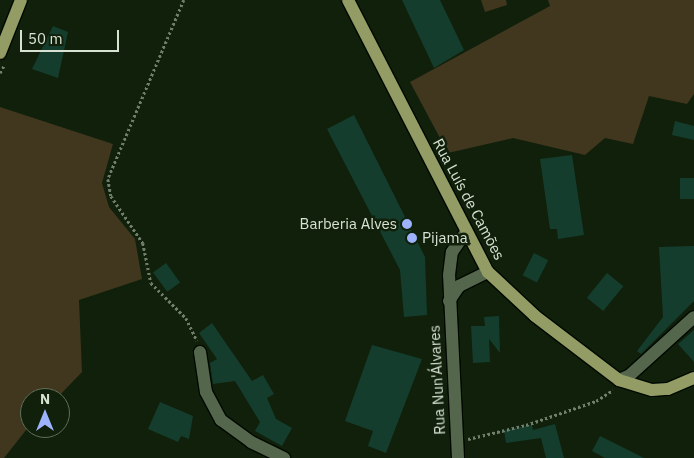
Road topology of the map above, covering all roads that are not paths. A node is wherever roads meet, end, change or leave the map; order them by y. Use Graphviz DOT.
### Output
graph roads {
  1 [pos="21,0"];
  2 [pos="348,0"];
  3 [pos="0,53"];
  4 [pos="466,232"];
  5 [pos="488,272"];
  6 [pos="449,301"];
  7 [pos="694,318"];
  8 [pos="200,352"];
  9 [pos="694,378"];
  10 [pos="618,387"];
  11 [pos="284,458"];
  12 [pos="458,458"];
  1 -- 3 [label="main road"];
  2 -- 4 [label="main road, Rua Luís de Camões"];
  4 -- 5 [label="main road, Rua Luís de Camões"];
  4 -- 6 [label="street, Rua Nun'Álvares"];
  5 -- 6 [label="street"];
  5 -- 10 [label="main road, Rua Luís de Camões"];
  6 -- 12 [label="street, Rua Nun'Álvares"];
  7 -- 10 [label="street"];
  8 -- 11 [label="street"];
  9 -- 10 [label="main road, Rua Luís de Camões"];
}
